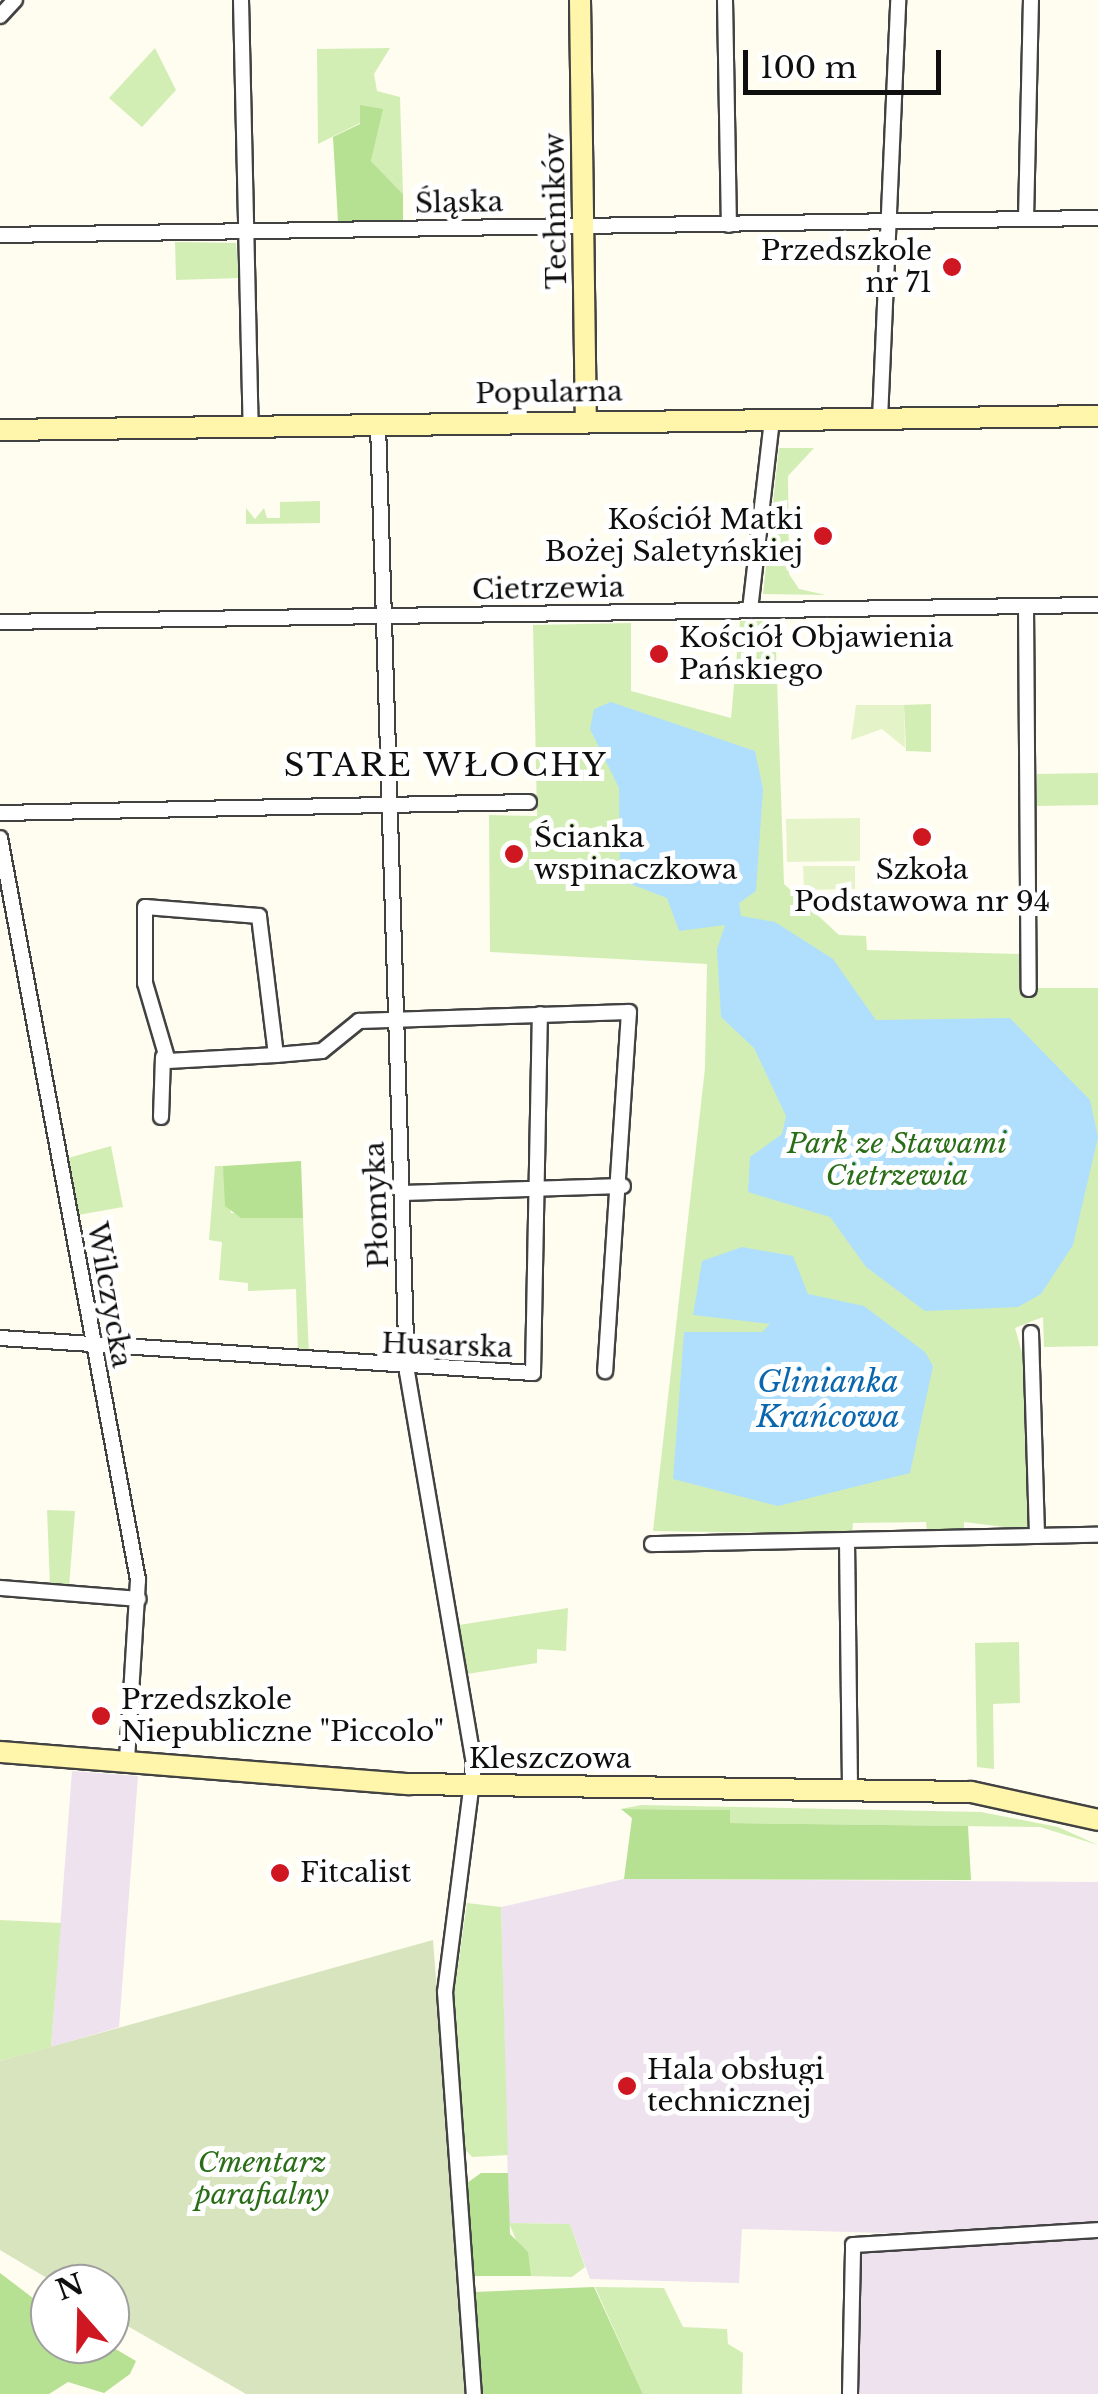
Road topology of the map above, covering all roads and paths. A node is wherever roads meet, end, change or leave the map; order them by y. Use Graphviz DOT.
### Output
graph roads {
  1 [pos="242,0"];
  2 [pos="580,0"];
  3 [pos="725,0"];
  4 [pos="898,0"];
  5 [pos="1030,0"];
  6 [pos="1098,218"];
  7 [pos="1026,219"];
  8 [pos="885,221"];
  9 [pos="728,225"];
  10 [pos="584,228"];
  11 [pos="247,230"];
  12 [pos="0,235"];
  13 [pos="1098,416"];
  14 [pos="772,419"];
  15 [pos="880,419"];
  16 [pos="586,420"];
  17 [pos="378,424"];
  18 [pos="251,426"];
  19 [pos="0,430"];
  20 [pos="1098,605"];
  21 [pos="1026,606"];
  22 [pos="750,610"];
  23 [pos="384,617"];
  24 [pos="0,622"];
  25 [pos="529,802"];
  26 [pos="388,807"];
  27 [pos="0,813"];
  28 [pos="0,838"];
  29 [pos="1030,989"];
  30 [pos="540,1014"];
  31 [pos="393,1019"];
  32 [pos="276,1055"];
  33 [pos="168,1059"];
  34 [pos="160,1117"];
  35 [pos="624,1186"];
  36 [pos="538,1188"];
  37 [pos="402,1193"];
  38 [pos="1031,1332"];
  39 [pos="0,1338"];
  40 [pos="92,1344"];
  41 [pos="605,1370"];
  42 [pos="407,1372"];
  43 [pos="1098,1535"];
  44 [pos="1037,1536"];
  45 [pos="847,1542"];
  46 [pos="652,1544"];
  47 [pos="0,1588"];
  48 [pos="139,1599"];
  49 [pos="0,1752"];
  50 [pos="127,1762"];
  51 [pos="472,1786"];
  52 [pos="850,1788"];
  53 [pos="1098,1820"];
  54 [pos="1098,2230"];
  55 [pos="474,2394"];
  56 [pos="850,2394"];
  1 -- 11 [label="street"];
  2 -- 10 [label="street, Techników"];
  3 -- 9 [label="street"];
  4 -- 8 [label="street"];
  5 -- 7 [label="street"];
  6 -- 7 [label="street, Śląska"];
  7 -- 8 [label="street, Śląska"];
  8 -- 9 [label="street, Śląska"];
  8 -- 15 [label="street"];
  9 -- 10 [label="street, Śląska"];
  10 -- 11 [label="street, Śląska"];
  10 -- 16 [label="street, Techników"];
  11 -- 12 [label="street, Śląska"];
  11 -- 18 [label="street"];
  13 -- 15 [label="street, Popularna"];
  14 -- 15 [label="street, Popularna"];
  14 -- 16 [label="street, Popularna"];
  14 -- 22 [label="street"];
  16 -- 17 [label="street, Popularna"];
  17 -- 18 [label="street, Popularna"];
  17 -- 23 [label="street, Płomyka"];
  18 -- 19 [label="street, Popularna"];
  20 -- 21 [label="street, Cietrzewia"];
  21 -- 22 [label="street, Cietrzewia"];
  21 -- 29 [label="street"];
  22 -- 23 [label="street, Cietrzewia"];
  23 -- 24 [label="street, Cietrzewia"];
  23 -- 26 [label="street, Płomyka"];
  25 -- 26 [label="street"];
  26 -- 27 [label="street"];
  26 -- 31 [label="street, Płomyka"];
  28 -- 40 [label="street, Wilczycka"];
  30 -- 31 [label="street"];
  30 -- 35 [label="street"];
  30 -- 36 [label="street, Husarska"];
  31 -- 32 [label="street"];
  31 -- 37 [label="street, Płomyka"];
  32 -- 33 [label="street"];
  32 -- 33 [label="street"];
  33 -- 34 [label="street"];
  35 -- 36 [label="street"];
  35 -- 41 [label="street"];
  36 -- 37 [label="street"];
  36 -- 42 [label="street, Husarska"];
  37 -- 42 [label="street, Płomyka"];
  38 -- 44 [label="street"];
  39 -- 40 [label="street, Husarska"];
  40 -- 42 [label="street, Husarska"];
  40 -- 48 [label="street, Wilczycka"];
  42 -- 51 [label="street, Płomyka"];
  43 -- 44 [label="street"];
  44 -- 45 [label="street"];
  45 -- 46 [label="street"];
  45 -- 52 [label="street"];
  47 -- 48 [label="street"];
  48 -- 50 [label="street, Wilczycka"];
  49 -- 50 [label="street, Kleszczowa"];
  50 -- 51 [label="street, Kleszczowa"];
  51 -- 52 [label="street, Kleszczowa"];
  51 -- 55 [label="street, Płomyka"];
  52 -- 53 [label="street, Kleszczowa"];
  54 -- 56 [label="street"];
}
